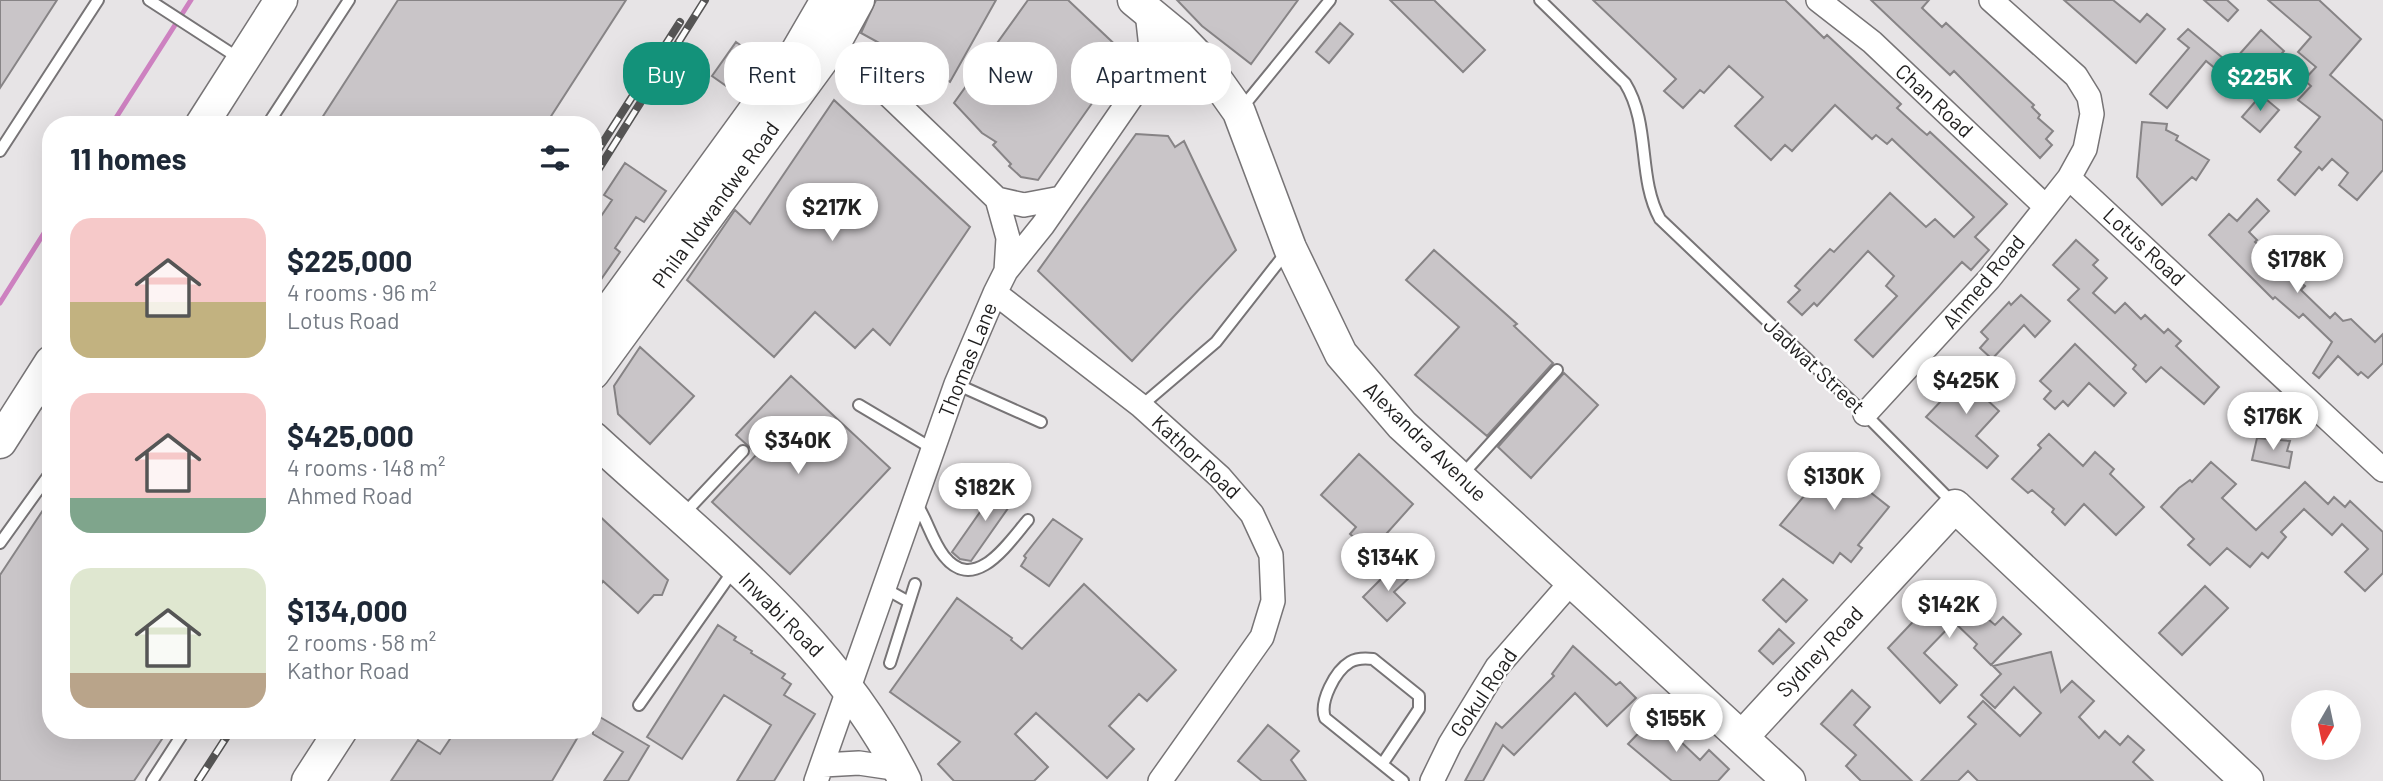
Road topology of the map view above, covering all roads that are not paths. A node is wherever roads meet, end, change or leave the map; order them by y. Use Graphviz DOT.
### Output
graph roads {
  1 [pos="99,0"];
  2 [pos="149,0"];
  3 [pos="281,0"];
  4 [pos="349,0"];
  5 [pos="858,0"];
  6 [pos="1330,0"];
  7 [pos="1540,0"];
  8 [pos="1818,0"];
  9 [pos="1991,0"];
  10 [pos="1141,6"];
  11 [pos="825,22"];
  12 [pos="1148,42"];
  13 [pos="1183,42"];
  14 [pos="243,60"];
  15 [pos="1231,100"];
  16 [pos="1126,105"];
  17 [pos="1239,112"];
  18 [pos="207,116"];
  19 [pos="273,116"];
  20 [pos="0,151"];
  21 [pos="2069,177"];
  22 [pos="1061,198"];
  23 [pos="997,199"];
  24 [pos="2046,207"];
  25 [pos="1290,248"];
  26 [pos="1006,271"];
  27 [pos="995,293"];
  28 [pos="602,321"];
  29 [pos="602,359"];
  30 [pos="1557,370"];
  31 [pos="956,384"];
  32 [pos="41,400"];
  33 [pos="859,405"];
  34 [pos="1142,406"];
  35 [pos="1865,414"];
  36 [pos="1041,422"];
  37 [pos="0,442"];
  38 [pos="602,446"];
  39 [pos="933,449"];
  40 [pos="743,451"];
  41 [pos="602,458"];
  42 [pos="2383,470"];
  43 [pos="630,472"];
  44 [pos="1460,477"];
  45 [pos="42,485"];
  46 [pos="914,501"];
  47 [pos="1955,506"];
  48 [pos="680,518"];
  49 [pos="1028,520"];
  50 [pos="0,543"];
  51 [pos="735,569"];
  52 [pos="1573,580"];
  53 [pos="915,584"];
  54 [pos="884,588"];
  55 [pos="909,602"];
  56 [pos="890,663"];
  57 [pos="848,687"];
  58 [pos="639,705"];
  59 [pos="1742,737"];
  60 [pos="179,739"];
  61 [pos="335,739"];
  62 [pos="1383,763"];
  63 [pos="820,773"];
  64 [pos="903,775"];
  65 [pos="152,781"];
  66 [pos="308,781"];
  67 [pos="1160,781"];
  68 [pos="1403,781"];
  69 [pos="1433,781"];
  70 [pos="1789,781"];
  71 [pos="2247,781"];
  1 -- 20 [label="lane"];
  2 -- 14 [label="lane"];
  3 -- 14 [label="street"];
  4 -- 19 [label="lane"];
  5 -- 11 [label="street, Phila Ndwandwe Road"];
  6 -- 17 [label="lane"];
  7 -- 35 [label="lane, Jadwat Street"];
  8 -- 24 [label="street, Chan Road"];
  9 -- 21 [label="street"];
  10 -- 12 [label="street"];
  10 -- 13 [label="street, Alexandra Avenue"];
  11 -- 23 [label="street"];
  11 -- 28 [label="street, Phila Ndwandwe Road"];
  11 -- 29 [label="street, Phila Ndwandwe Road"];
  14 -- 18 [label="street"];
  15 -- 17 [label="street, Alexandra Avenue"];
  16 -- 22 [label="street, Thomas Lane"];
  17 -- 25 [label="street, Alexandra Avenue"];
  21 -- 24 [label="street, Ahmed Road"];
  21 -- 42 [label="street, Lotus Road"];
  22 -- 23 [label="street"];
  22 -- 26 [label="street, Thomas Lane"];
  23 -- 26 [label="street"];
  24 -- 35 [label="street, Ahmed Road"];
  25 -- 34 [label="lane"];
  25 -- 44 [label="street, Alexandra Avenue"];
  26 -- 27 [label="street, Thomas Lane"];
  27 -- 31 [label="street, Thomas Lane"];
  27 -- 34 [label="street, Kathor Road"];
  30 -- 44 [label="lane"];
  31 -- 36 [label="lane"];
  31 -- 39 [label="street, Thomas Lane"];
  32 -- 37 [label="street"];
  33 -- 39 [label="lane"];
  34 -- 67 [label="street, Kathor Road"];
  35 -- 47 [label="lane, Jadwat Street"];
  38 -- 43 [label="street, Inwabi Road"];
  39 -- 46 [label="street, Thomas Lane"];
  40 -- 48 [label="lane"];
  41 -- 43 [label="street, Inwabi Road"];
  43 -- 48 [label="street, Inwabi Road"];
  44 -- 52 [label="street, Alexandra Avenue"];
  45 -- 50 [label="lane"];
  46 -- 49 [label="lane"];
  46 -- 54 [label="street, Thomas Lane"];
  47 -- 59 [label="street, Sydney Road"];
  47 -- 71 [label="street, Jadwat Street"];
  48 -- 51 [label="street, Inwabi Road"];
  51 -- 57 [label="street, Inwabi Road"];
  51 -- 58 [label="lane"];
  52 -- 59 [label="street, Alexandra Avenue"];
  52 -- 69 [label="street, Gokul Road"];
  53 -- 55 [label="lane"];
  54 -- 55 [label="lane"];
  54 -- 57 [label="street, Thomas Lane"];
  55 -- 56 [label="lane"];
  57 -- 63 [label="street, Thomas Lane"];
  57 -- 64 [label="street, Inwabi Road"];
  59 -- 70 [label="street, Alexandra Avenue"];
  60 -- 65 [label="lane"];
  61 -- 66 [label="street"];
  62 -- 62 [label="lane"];
  62 -- 68 [label="lane"];
  63 -- 64 [label="street"];
}
